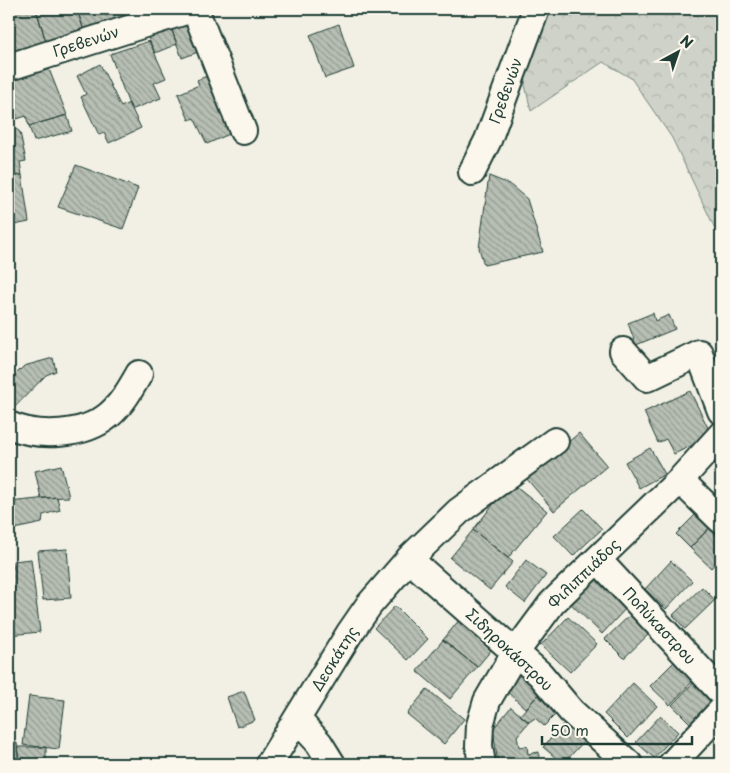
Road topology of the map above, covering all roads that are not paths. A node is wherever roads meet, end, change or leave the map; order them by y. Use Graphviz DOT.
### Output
graph roads {
  1 [pos="193,9"];
  2 [pos="536,9"];
  3 [pos="9,67"];
  4 [pos="243,131"];
  5 [pos="472,172"];
  6 [pos="623,351"];
  7 [pos="139,374"];
  8 [pos="721,411"];
  9 [pos="9,424"];
  10 [pos="721,435"];
  11 [pos="554,441"];
  12 [pos="680,480"];
  13 [pos="721,520"];
  14 [pos="408,559"];
  15 [pos="598,560"];
  16 [pos="515,653"];
  17 [pos="721,692"];
  18 [pos="721,711"];
  19 [pos="298,720"];
  20 [pos="269,764"];
  21 [pos="332,764"];
  22 [pos="482,764"];
  23 [pos="629,764"];
  24 [pos="672,764"];
  1 -- 3 [label="street, Γρεβενών"];
  1 -- 4 [label="street"];
  2 -- 5 [label="street, Γρεβενών"];
  6 -- 8 [label="street"];
  7 -- 9 [label="street"];
  10 -- 12 [label="street, Φιλιππιάδος"];
  11 -- 14 [label="street, Δεσκάτης"];
  12 -- 13 [label="street"];
  12 -- 15 [label="street, Φιλιππιάδος"];
  14 -- 16 [label="street, Σιδηροκάστρου"];
  14 -- 19 [label="street, Δεσκάτης"];
  15 -- 16 [label="street, Φιλιππιάδος"];
  15 -- 17 [label="street, Πολύκαστρου"];
  16 -- 22 [label="street, Φιλιππιάδος"];
  16 -- 23 [label="street, Σιδηροκάστρου"];
  18 -- 24 [label="street"];
  19 -- 20 [label="street, Δεσκάτης"];
  19 -- 21 [label="street"];
}
